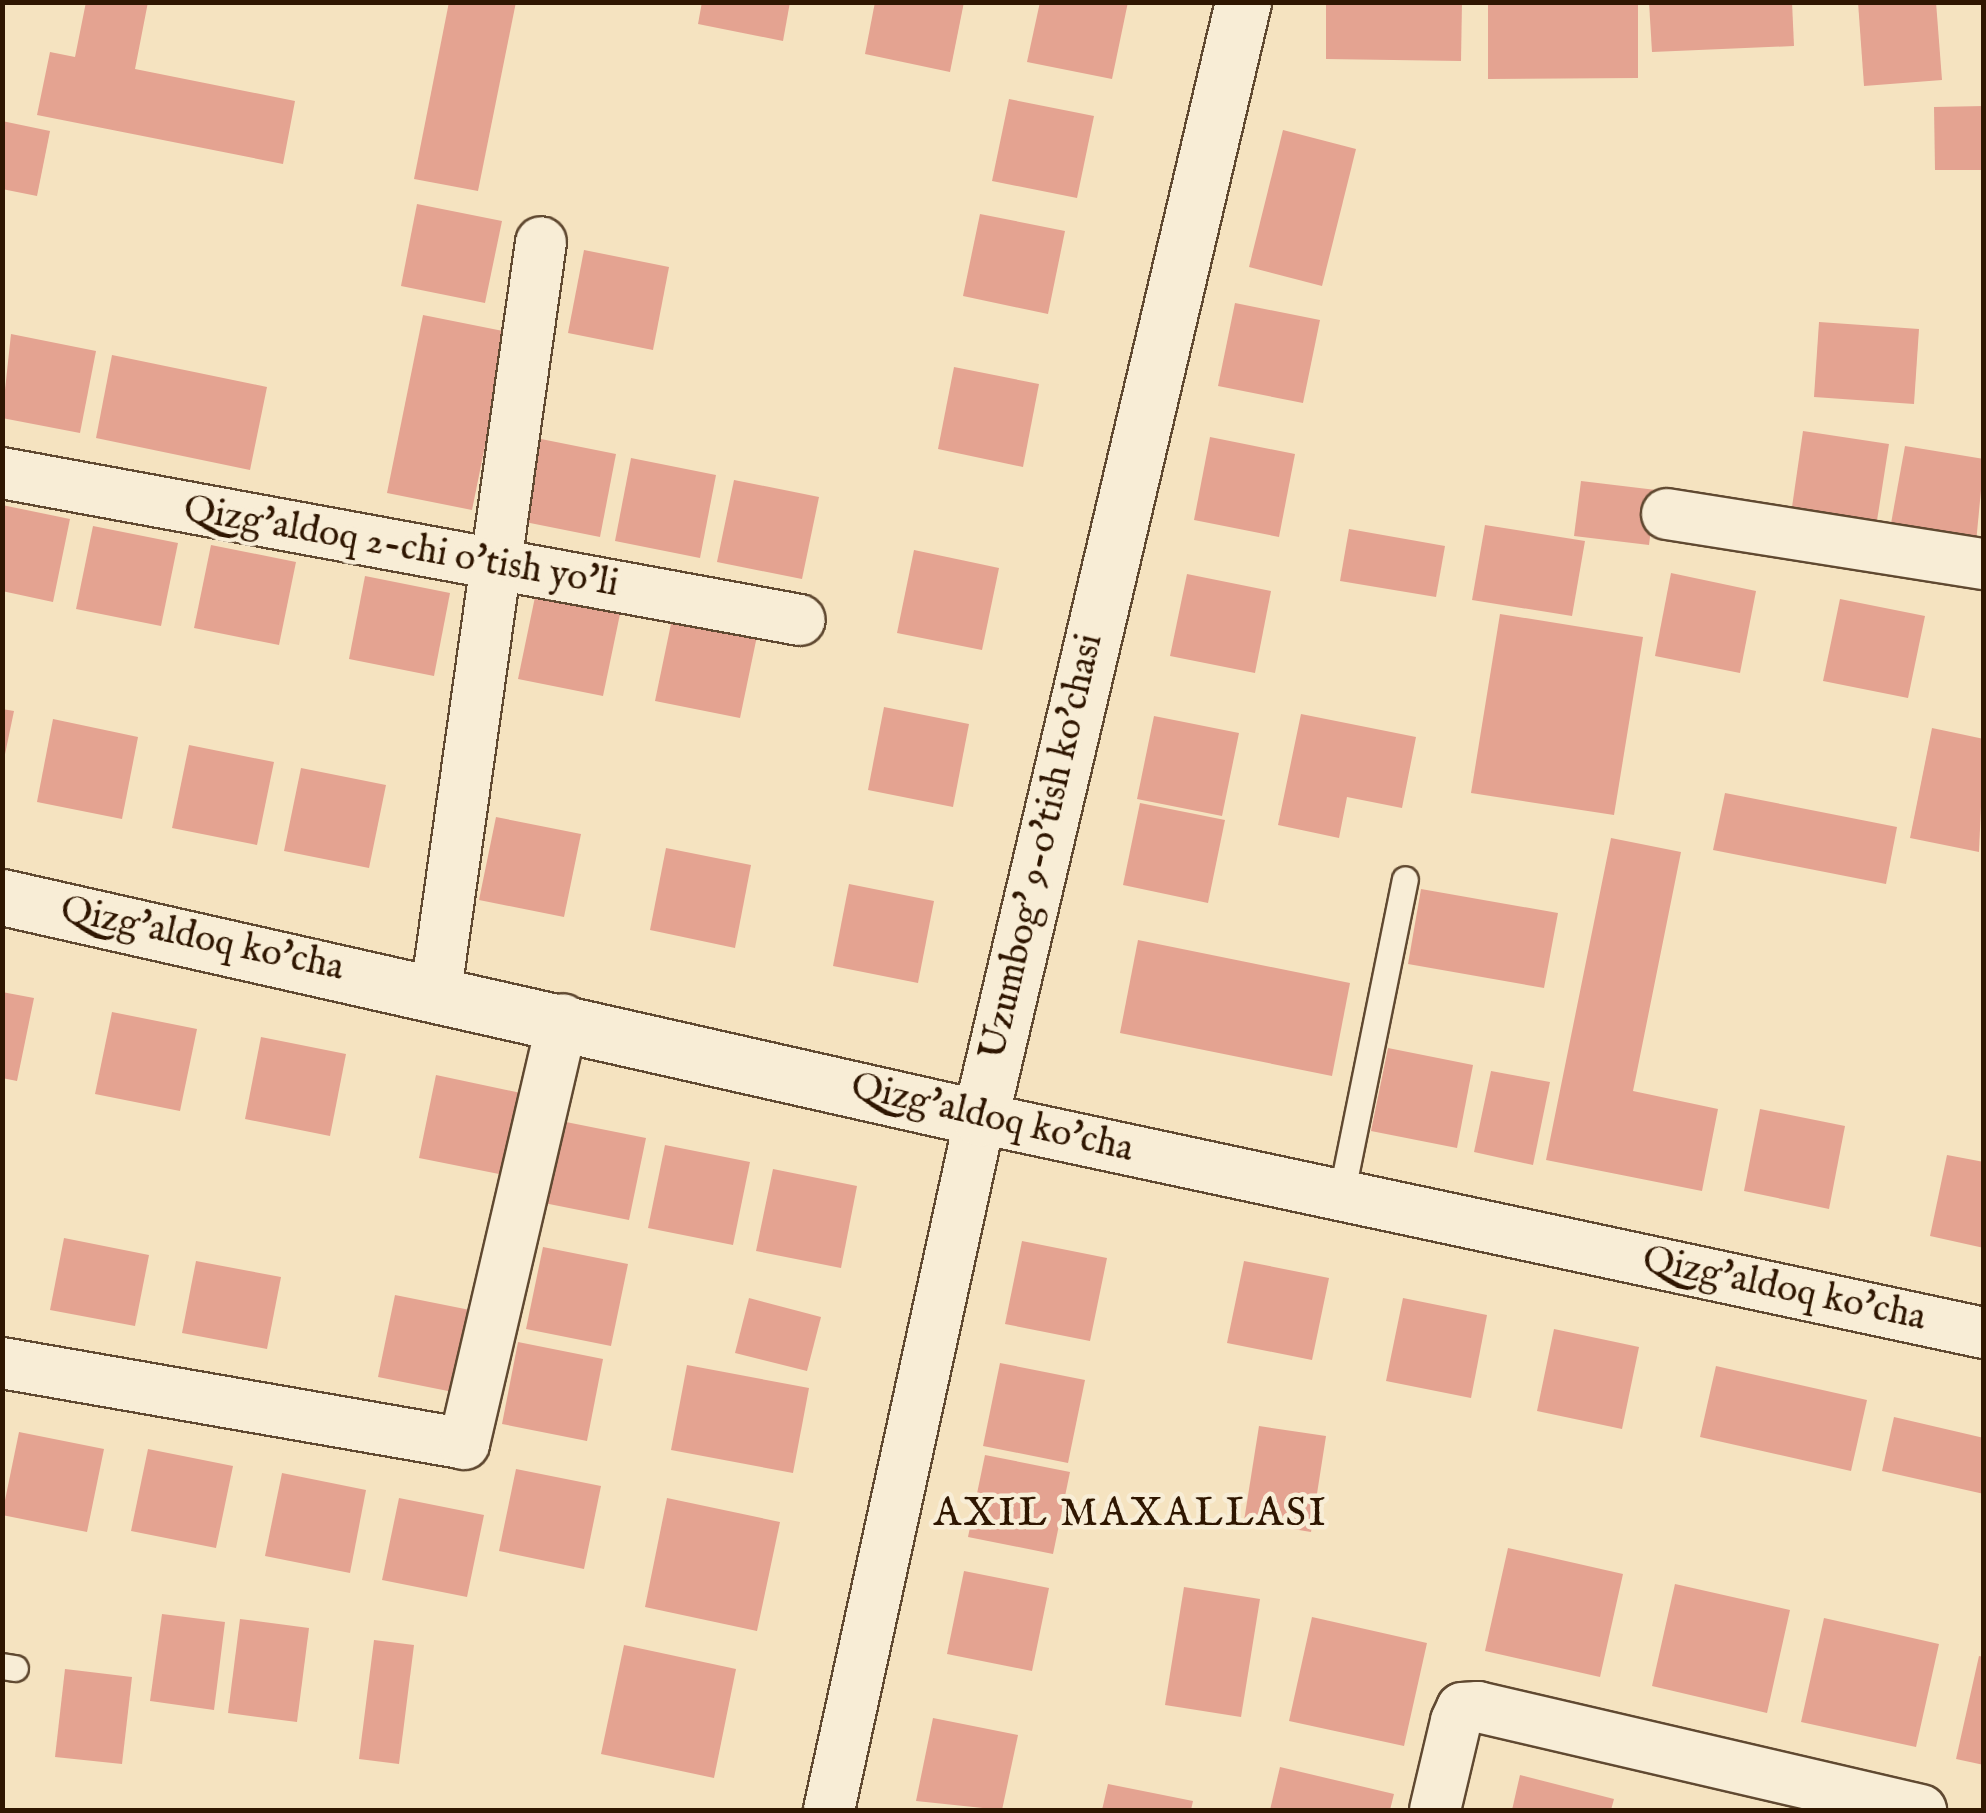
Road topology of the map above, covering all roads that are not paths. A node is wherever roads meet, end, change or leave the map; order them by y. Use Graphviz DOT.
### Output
graph roads {
  1 [pos="1242,2"];
  2 [pos="542,242"];
  3 [pos="2,473"];
  4 [pos="1667,514"];
  5 [pos="1984,564"];
  6 [pos="493,566"];
  7 [pos="800,620"];
  8 [pos="1405,879"];
  9 [pos="2,897"];
  10 [pos="436,991"];
  11 [pos="563,1018"];
  12 [pos="980,1118"];
  13 [pos="1342,1196"];
  14 [pos="1984,1333"];
  15 [pos="2,1364"];
  16 [pos="829,1810"];
  17 [pos="1435,1810"];
  18 [pos="1921,1810"];
  1 -- 12 [label="street, Uzumbog' 9-o'tish ko'chasi"];
  2 -- 6 [label="street"];
  3 -- 6 [label="street, Qizg'aldoq 2-chi o'tish yo'li"];
  4 -- 5 [label="street"];
  6 -- 7 [label="street, Qizg'aldoq 2-chi o'tish yo'li"];
  6 -- 10 [label="street"];
  8 -- 13 [label="lane"];
  9 -- 10 [label="street, Qizg'aldoq ko'cha"];
  10 -- 11 [label="street, Qizg'aldoq ko'cha"];
  11 -- 12 [label="street, Qizg'aldoq ko'cha"];
  11 -- 15 [label="street"];
  12 -- 13 [label="street, Qizg'aldoq ko'cha"];
  12 -- 16 [label="street, Uzumbog' 9-o'tish ko'chasi"];
  13 -- 14 [label="street, Qizg'aldoq ko'cha"];
  17 -- 18 [label="street"];
}
